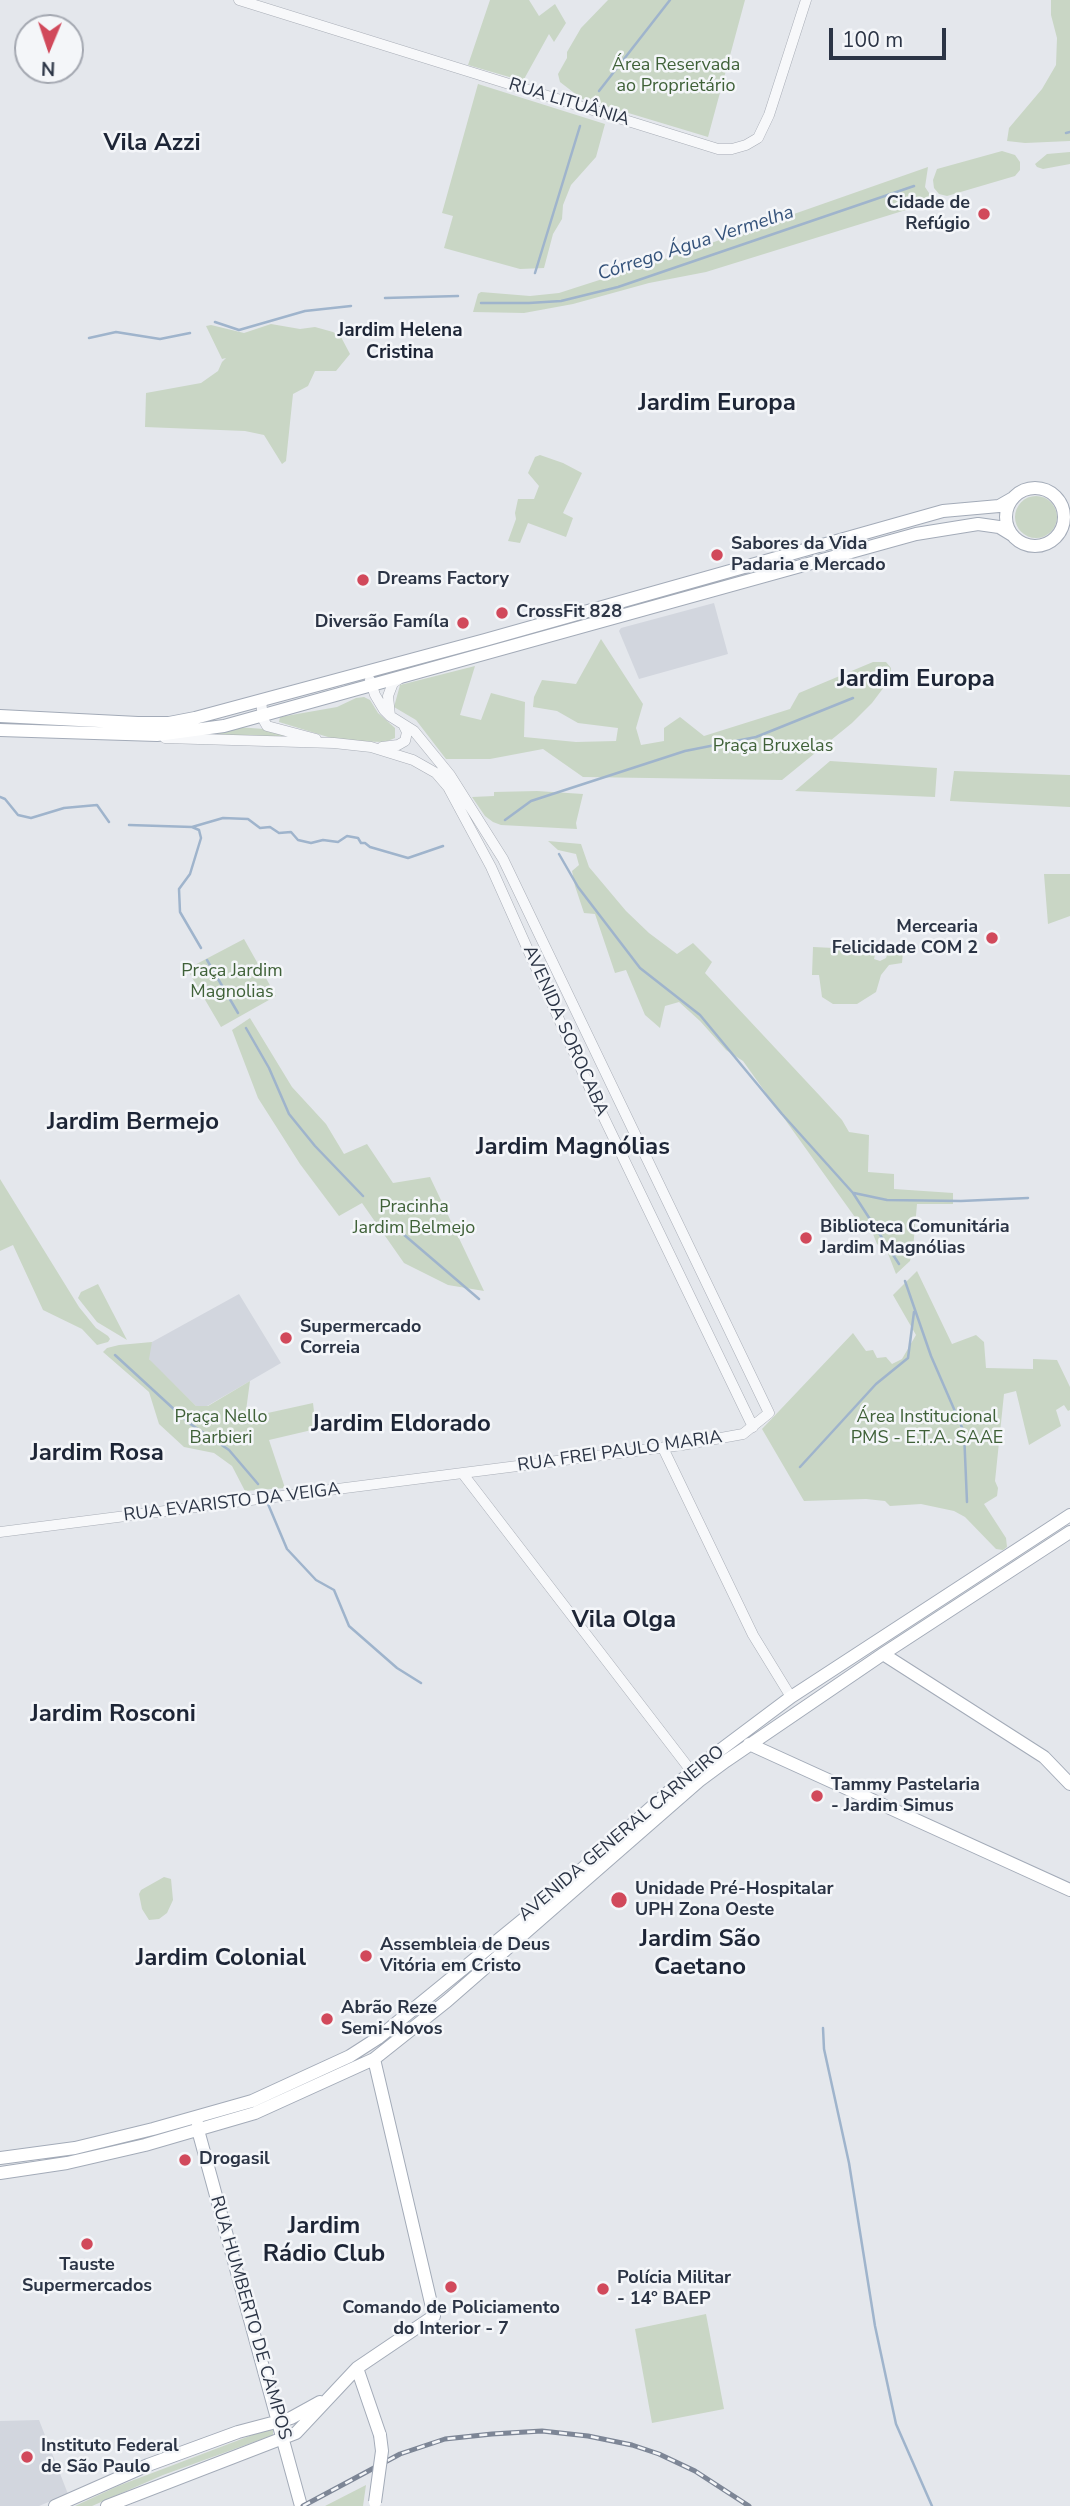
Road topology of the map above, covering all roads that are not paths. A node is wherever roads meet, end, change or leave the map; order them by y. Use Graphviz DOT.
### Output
graph roads {
  1 [pos="239,0"];
  2 [pos="806,0"];
  3 [pos="1013,498"];
  4 [pos="1066,509"];
  5 [pos="1065,530"];
  6 [pos="1012,535"];
  7 [pos="738,569"];
  8 [pos="742,584"];
  9 [pos="610,605"];
  10 [pos="614,620"];
  11 [pos="486,647"];
  12 [pos="369,671"];
  13 [pos="399,679"];
  14 [pos="372,687"];
  15 [pos="261,700"];
  16 [pos="0,716"];
  17 [pos="262,716"];
  18 [pos="390,716"];
  19 [pos="399,723"];
  20 [pos="0,730"];
  21 [pos="119,736"];
  22 [pos="334,743"];
  23 [pos="371,747"];
  24 [pos="768,1413"];
  25 [pos="753,1427"];
  26 [pos="663,1448"];
  27 [pos="463,1474"];
  28 [pos="1070,1515"];
  29 [pos="0,1532"];
  30 [pos="1070,1532"];
  31 [pos="894,1647"];
  32 [pos="858,1653"];
  33 [pos="883,1654"];
  34 [pos="894,1662"];
  35 [pos="791,1696"];
  36 [pos="749,1744"];
  37 [pos="695,1777"];
  38 [pos="1070,1784"];
  39 [pos="1070,1890"];
  40 [pos="351,2056"];
  41 [pos="374,2059"];
  42 [pos="252,2101"];
  43 [pos="198,2130"];
  44 [pos="0,2158"];
  45 [pos="0,2173"];
  46 [pos="357,2368"];
  47 [pos="332,2394"];
  48 [pos="279,2422"];
  49 [pos="284,2438"];
  50 [pos="374,2504"];
  51 [pos="55,2506"];
  52 [pos="107,2506"];
  53 [pos="301,2506"];
  1 -- 2 [label="street, RUA LITUÂNIA"];
  3 -- 4 [label="main road"];
  3 -- 6 [label="main road"];
  3 -- 7 [label="main road"];
  4 -- 5 [label="main road"];
  5 -- 6 [label="main road"];
  6 -- 8 [label="main road"];
  7 -- 8 [label="main road"];
  7 -- 9 [label="main road"];
  8 -- 10 [label="main road"];
  9 -- 10 [label="main road"];
  9 -- 11 [label="main road"];
  10 -- 11 [label="main road"];
  11 -- 12 [label="main road"];
  11 -- 13 [label="main road"];
  12 -- 14 [label="street"];
  12 -- 15 [label="main road"];
  13 -- 14 [label="main road"];
  13 -- 18 [label="street"];
  14 -- 17 [label="main road"];
  14 -- 18 [label="street, AVENIDA SOROCABA"];
  15 -- 16 [label="main road"];
  15 -- 17 [label="street"];
  17 -- 21 [label="main road"];
  17 -- 22 [label="street"];
  18 -- 19 [label="street, AVENIDA SOROCABA"];
  19 -- 23 [label="street"];
  19 -- 24 [label="street, AVENIDA SOROCABA"];
  20 -- 21 [label="main road"];
  21 -- 22 [label="street"];
  22 -- 23 [label="street, AVENIDA SOROCABA"];
  23 -- 25 [label="street, AVENIDA SOROCABA"];
  24 -- 25 [label="street, RUA FREI PAULO MARIA"];
  25 -- 26 [label="street, RUA FREI PAULO MARIA"];
  26 -- 27 [label="street, RUA FREI PAULO MARIA"];
  26 -- 35 [label="street"];
  27 -- 29 [label="street, RUA EVARISTO DA VEIGA"];
  27 -- 37 [label="street"];
  28 -- 32 [label="main road, AVENIDA GENERAL CARNEIRO"];
  30 -- 31 [label="main road, AVENIDA GENERAL CARNEIRO"];
  31 -- 33 [label="main road, AVENIDA GENERAL CARNEIRO"];
  31 -- 34 [label="main road"];
  32 -- 33 [label="main road"];
  32 -- 35 [label="main road, AVENIDA GENERAL CARNEIRO"];
  33 -- 34 [label="main road"];
  33 -- 36 [label="main road, AVENIDA GENERAL CARNEIRO"];
  34 -- 38 [label="main road"];
  35 -- 37 [label="main road, AVENIDA GENERAL CARNEIRO"];
  36 -- 37 [label="main road, AVENIDA GENERAL CARNEIRO"];
  36 -- 39 [label="main road"];
  37 -- 40 [label="main road, AVENIDA GENERAL CARNEIRO"];
  37 -- 41 [label="main road, AVENIDA GENERAL CARNEIRO"];
  40 -- 41 [label="main road"];
  40 -- 42 [label="main road, AVENIDA GENERAL CARNEIRO"];
  41 -- 43 [label="main road, AVENIDA GENERAL CARNEIRO"];
  41 -- 46 [label="main road"];
  42 -- 43 [label="main road"];
  42 -- 44 [label="main road, AVENIDA GENERAL CARNEIRO"];
  43 -- 45 [label="main road, AVENIDA GENERAL CARNEIRO"];
  43 -- 48 [label="main road, RUA HUMBERTO DE CAMPOS"];
  46 -- 47 [label="main road"];
  46 -- 50 [label="main road, bridge"];
  47 -- 48 [label="main road"];
  47 -- 49 [label="main road"];
  48 -- 49 [label="main road, RUA HUMBERTO DE CAMPOS"];
  48 -- 51 [label="main road"];
  49 -- 52 [label="main road"];
  49 -- 53 [label="main road, RUA HUMBERTO DE CAMPOS"];
}
